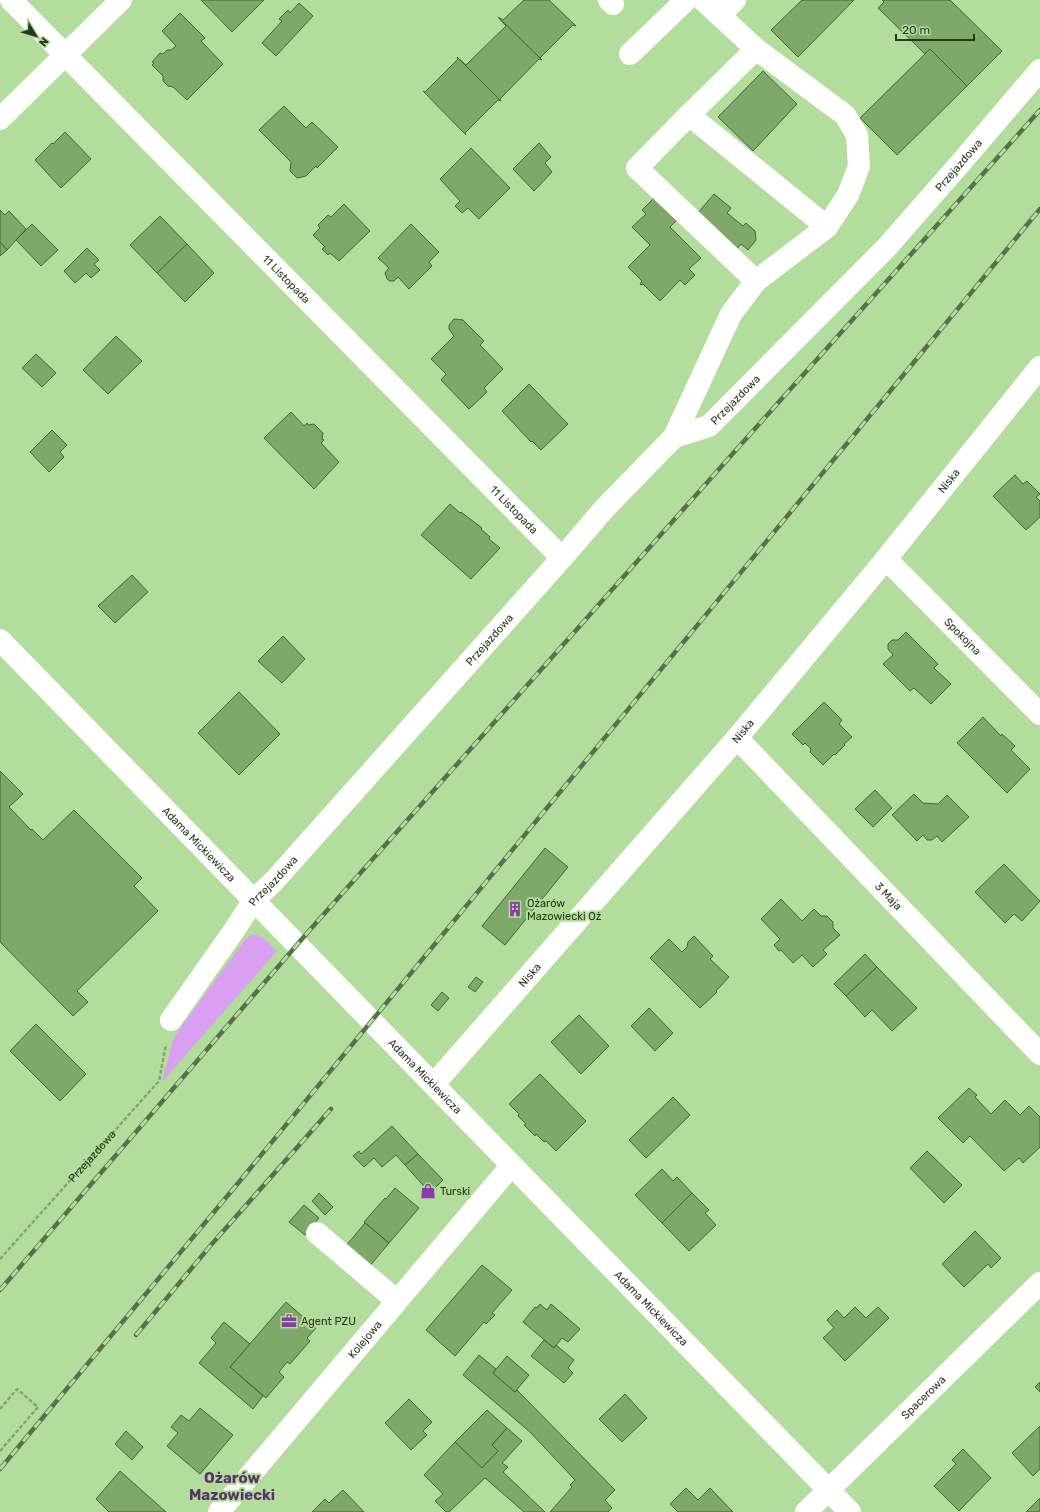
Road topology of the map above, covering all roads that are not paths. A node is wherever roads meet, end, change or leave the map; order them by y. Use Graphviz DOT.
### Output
graph roads {
  1 [pos="11,0"];
  2 [pos="122,0"];
  3 [pos="686,0"];
  4 [pos="703,0"];
  5 [pos="735,0"];
  6 [pos="720,16"];
  7 [pos="756,49"];
  8 [pos="630,54"];
  9 [pos="65,55"];
  10 [pos="1040,70"];
  11 [pos="689,115"];
  12 [pos="0,119"];
  13 [pos="827,227"];
  14 [pos="756,281"];
  15 [pos="1040,367"];
  16 [pos="674,437"];
  17 [pos="562,558"];
  18 [pos="886,559"];
  19 [pos="0,640"];
  20 [pos="1040,714"];
  21 [pos="737,738"];
  22 [pos="254,900"];
  23 [pos="171,1020"];
  24 [pos="1040,1054"];
  25 [pos="434,1084"];
  26 [pos="511,1166"];
  27 [pos="316,1233"];
  28 [pos="1040,1283"];
  29 [pos="397,1301"];
  30 [pos="828,1490"];
  31 [pos="223,1511"];
  32 [pos="806,1512"];
  33 [pos="850,1512"];
  1 -- 9 [label="street, 11 Listopada"];
  2 -- 9 [label="street"];
  3 -- 8 [label="street"];
  4 -- 6 [label="street"];
  5 -- 6 [label="street"];
  6 -- 7 [label="street"];
  7 -- 11 [label="street"];
  7 -- 13 [label="street"];
  9 -- 12 [label="street"];
  9 -- 17 [label="street, 11 Listopada"];
  10 -- 16 [label="street, Przejazdowa"];
  11 -- 13 [label="street"];
  11 -- 14 [label="street"];
  13 -- 14 [label="street"];
  14 -- 16 [label="street"];
  15 -- 18 [label="street, Niska"];
  16 -- 17 [label="street, Przejazdowa"];
  17 -- 22 [label="street, Przejazdowa"];
  18 -- 20 [label="street, Spokojna"];
  18 -- 21 [label="street, Niska"];
  19 -- 22 [label="street, Adama Mickiewicza"];
  21 -- 24 [label="street, 3 Maja"];
  21 -- 25 [label="street, Niska"];
  22 -- 23 [label="street, Przejazdowa"];
  22 -- 25 [label="street, Adama Mickiewicza"];
  25 -- 26 [label="street, Adama Mickiewicza"];
  26 -- 29 [label="street, Kolejowa"];
  26 -- 30 [label="street, Adama Mickiewicza"];
  27 -- 29 [label="street"];
  28 -- 30 [label="street, Spacerowa"];
  29 -- 31 [label="street, Kolejowa"];
  30 -- 32 [label="street, Spacerowa"];
  30 -- 33 [label="street, Adama Mickiewicza"];
}
